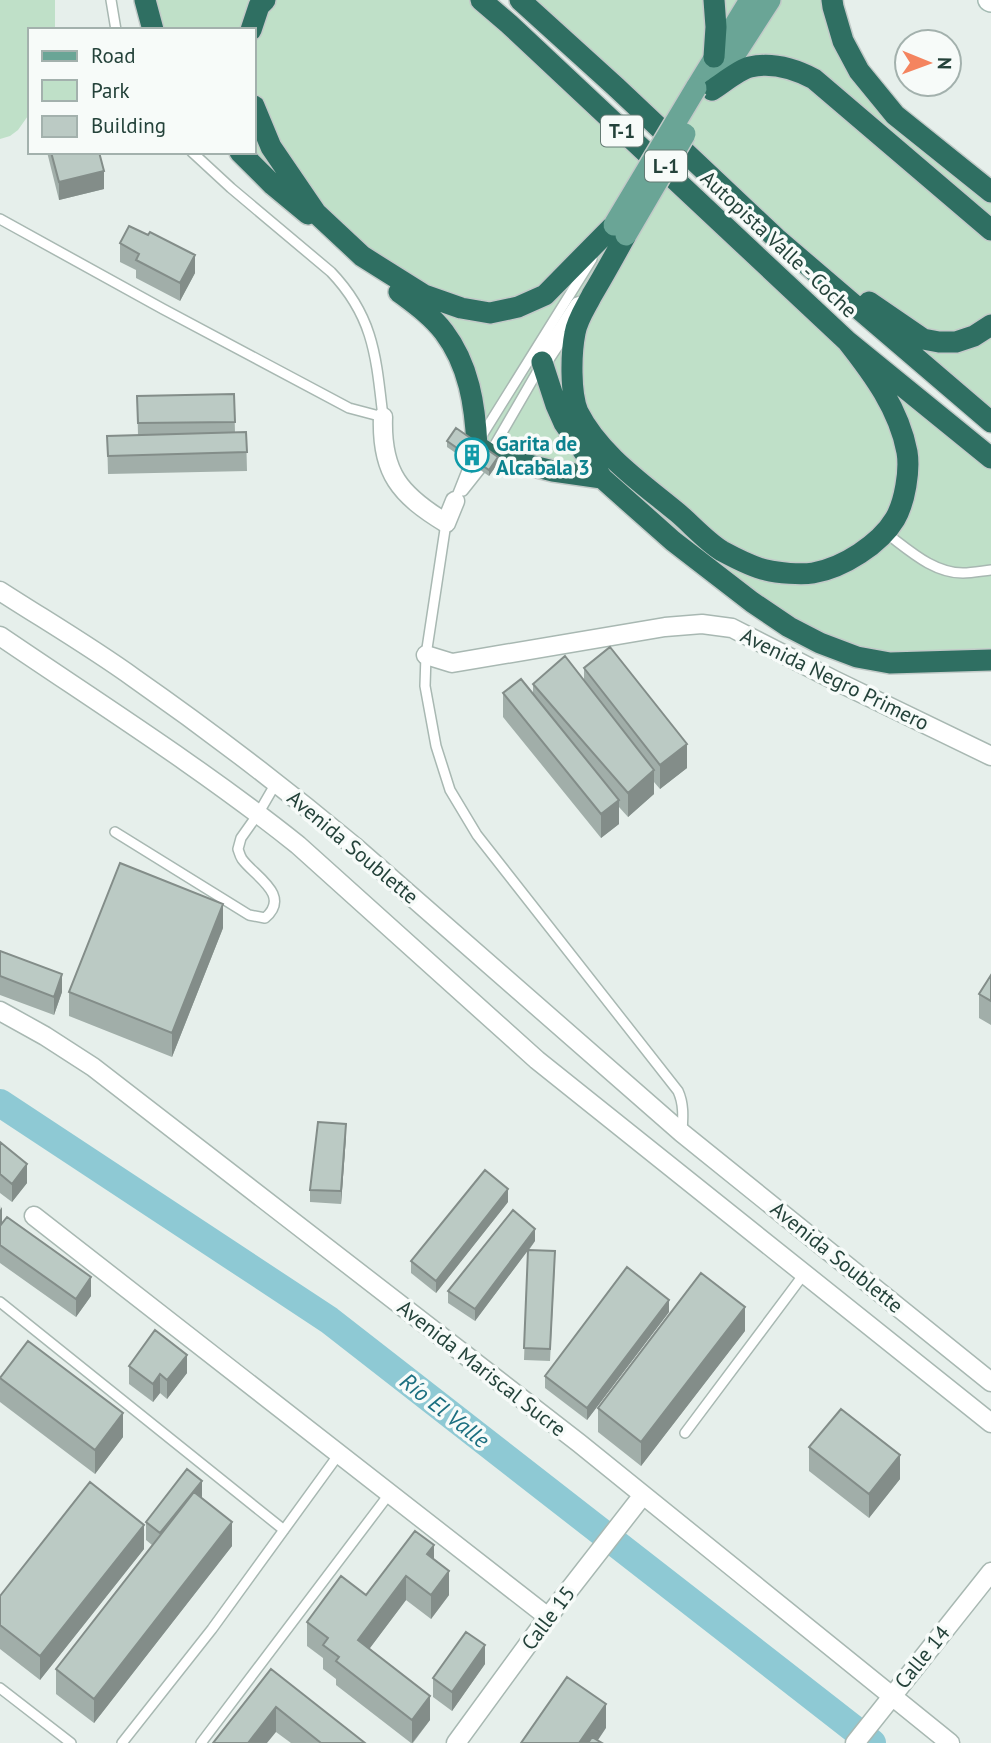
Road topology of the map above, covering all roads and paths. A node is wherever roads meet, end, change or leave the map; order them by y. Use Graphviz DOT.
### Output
graph roads {
  1 [pos="111,0"];
  2 [pos="145,0"];
  3 [pos="265,0"];
  4 [pos="481,0"];
  5 [pos="520,0"];
  6 [pos="714,0"];
  7 [pos="750,0"];
  8 [pos="770,0"];
  9 [pos="832,0"];
  10 [pos="116,28"];
  11 [pos="152,28"];
  12 [pos="252,28"];
  13 [pos="714,57"];
  14 [pos="705,92"];
  15 [pos="256,111"];
  16 [pos="194,154"];
  17 [pos="242,154"];
  18 [pos="991,192"];
  19 [pos="0,219"];
  20 [pos="620,230"];
  21 [pos="991,230"];
  22 [pos="776,238"];
  23 [pos="991,325"];
  24 [pos="847,341"];
  25 [pos="542,362"];
  26 [pos="383,417"];
  27 [pos="991,422"];
  28 [pos="490,453"];
  29 [pos="991,458"];
  30 [pos="601,478"];
  31 [pos="455,501"];
  32 [pos="446,523"];
  33 [pos="885,532"];
  34 [pos="991,570"];
  35 [pos="0,591"];
  36 [pos="0,636"];
  37 [pos="426,655"];
  38 [pos="991,660"];
  39 [pos="991,756"];
  40 [pos="276,783"];
  41 [pos="258,814"];
  42 [pos="115,832"];
  43 [pos="0,1012"];
  44 [pos="682,1133"];
  45 [pos="34,1216"];
  46 [pos="804,1274"];
  47 [pos="0,1302"];
  48 [pos="991,1382"];
  49 [pos="991,1423"];
  50 [pos="685,1433"];
  51 [pos="339,1454"];
  52 [pos="197,1460"];
  53 [pos="189,1469"];
  54 [pos="390,1493"];
  55 [pos="643,1495"];
  56 [pos="284,1530"];
  57 [pos="991,1572"];
  58 [pos="548,1617"];
  59 [pos="0,1688"];
  60 [pos="891,1696"];
  61 [pos="71,1743"];
  62 [pos="122,1743"];
  63 [pos="201,1743"];
  64 [pos="456,1743"];
  65 [pos="855,1743"];
  66 [pos="950,1743"];
  1 -- 10 [label="lane"];
  2 -- 11 [label="highway"];
  3 -- 12 [label="highway"];
  4 -- 24 [label="highway, Autopista Valle - Coche / T-1"];
  5 -- 22 [label="highway, Autopista Valle - Coche / T-1"];
  6 -- 13 [label="highway"];
  7 -- 13 [label="main road, L-1"];
  8 -- 14 [label="main road, L-1"];
  9 -- 18 [label="highway"];
  13 -- 14 [label="main road, L-1"];
  14 -- 20 [label="main road, L-1, bridge"];
  14 -- 21 [label="highway"];
  15 -- 20 [label="highway"];
  16 -- 26 [label="lane"];
  17 -- 28 [label="highway"];
  19 -- 26 [label="lane"];
  20 -- 25 [label="street, L-1"];
  20 -- 28 [label="lane, L-1"];
  20 -- 33 [label="highway"];
  22 -- 23 [label="highway"];
  22 -- 27 [label="highway, Autopista Valle - Coche / T-1"];
  24 -- 29 [label="highway, Autopista Valle - Coche / T-1"];
  24 -- 33 [label="highway"];
  25 -- 28 [label="lane, L-1"];
  25 -- 30 [label="highway"];
  26 -- 32 [label="street"];
  28 -- 30 [label="highway"];
  28 -- 31 [label="lane"];
  28 -- 31 [label="lane, L-1"];
  30 -- 38 [label="highway"];
  31 -- 32 [label="street"];
  32 -- 37 [label="lane"];
  33 -- 34 [label="lane"];
  35 -- 40 [label="street, Avenida Soublette"];
  36 -- 41 [label="street"];
  37 -- 39 [label="street, Avenida Negro Primero"];
  37 -- 44 [label="lane"];
  40 -- 41 [label="lane"];
  40 -- 44 [label="street, Avenida Soublette"];
  41 -- 42 [label="lane"];
  41 -- 46 [label="street"];
  43 -- 55 [label="street, Avenida Mariscal Sucre"];
  44 -- 48 [label="street, Avenida Soublette"];
  45 -- 51 [label="street"];
  46 -- 49 [label="street"];
  46 -- 50 [label="lane"];
  47 -- 52 [label="lane"];
  51 -- 54 [label="street"];
  51 -- 56 [label="lane"];
  52 -- 53 [label="lane"];
  52 -- 56 [label="lane"];
  54 -- 58 [label="street"];
  54 -- 63 [label="lane"];
  55 -- 58 [label="street, Calle 15"];
  55 -- 60 [label="street, Avenida Mariscal Sucre"];
  56 -- 62 [label="lane"];
  57 -- 60 [label="street, Calle 14"];
  58 -- 64 [label="street, Calle 15"];
  59 -- 61 [label="lane"];
  60 -- 65 [label="street, Calle 14"];
  60 -- 66 [label="street, Avenida Mariscal Sucre"];
}
